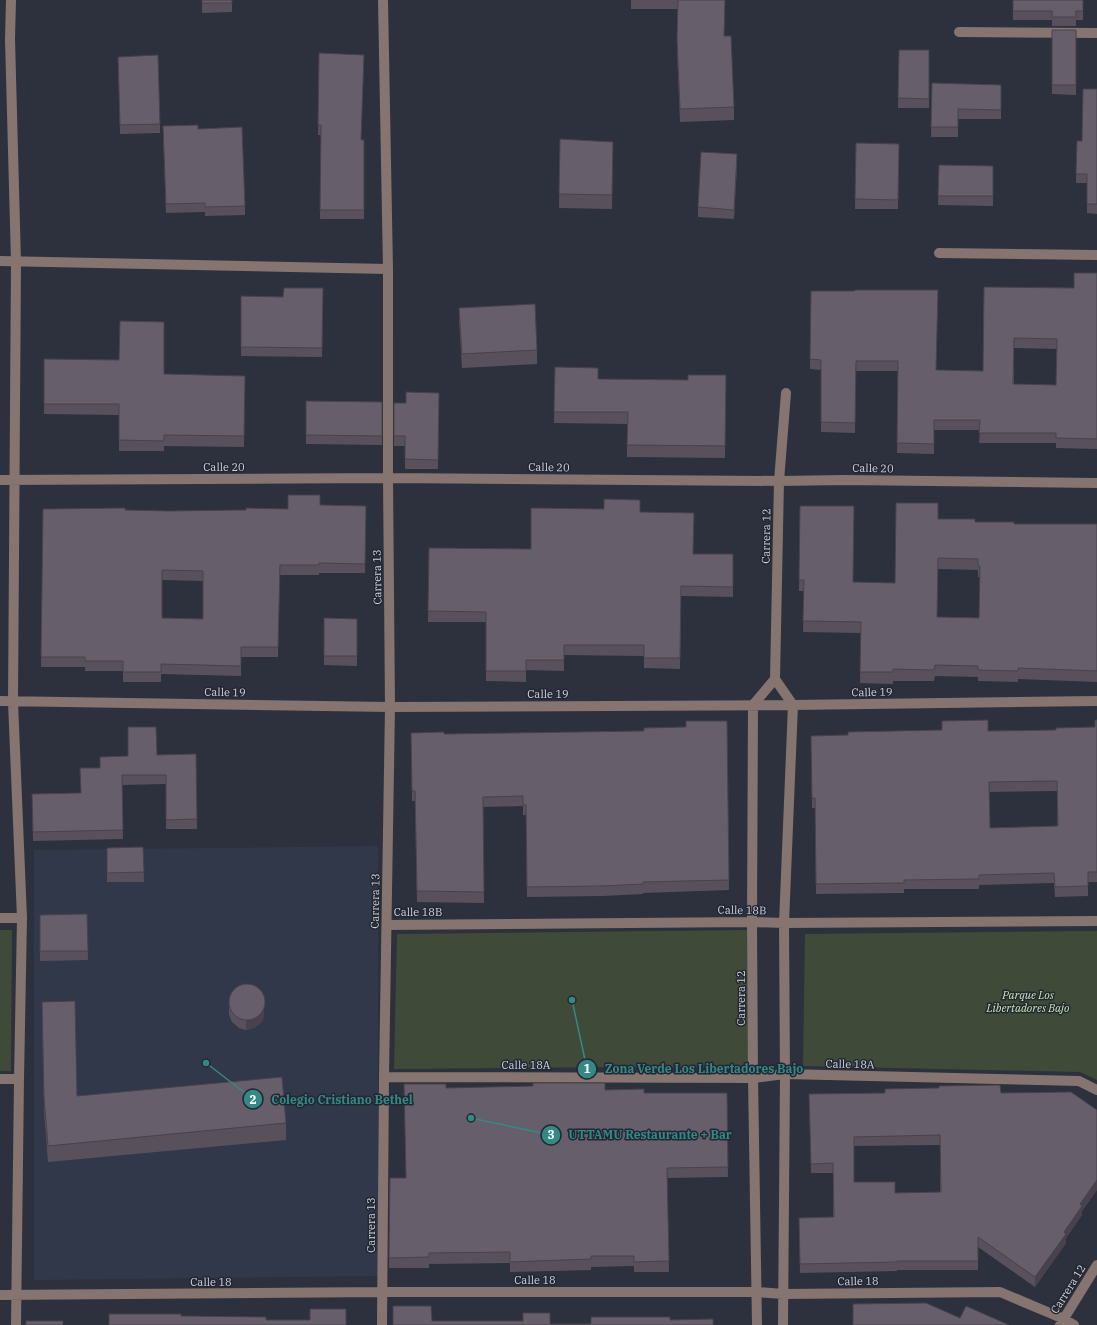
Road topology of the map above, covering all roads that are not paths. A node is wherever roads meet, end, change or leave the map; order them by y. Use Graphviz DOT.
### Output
graph roads {
  1 [pos="11,0"];
  2 [pos="383,0"];
  3 [pos="958,32"];
  4 [pos="1097,34"];
  5 [pos="5,39"];
  6 [pos="939,253"];
  7 [pos="1097,255"];
  8 [pos="0,262"];
  9 [pos="16,262"];
  10 [pos="388,269"];
  11 [pos="786,393"];
  12 [pos="388,478"];
  13 [pos="0,480"];
  14 [pos="15,480"];
  15 [pos="779,481"];
  16 [pos="1097,483"];
  17 [pos="775,679"];
  18 [pos="0,701"];
  19 [pos="1097,701"];
  20 [pos="13,702"];
  21 [pos="754,705"];
  22 [pos="793,705"];
  23 [pos="390,707"];
  24 [pos="0,918"];
  25 [pos="22,918"];
  26 [pos="1097,921"];
  27 [pos="752,922"];
  28 [pos="784,923"];
  29 [pos="387,925"];
  30 [pos="785,1074"];
  31 [pos="384,1077"];
  32 [pos="753,1078"];
  33 [pos="0,1079"];
  34 [pos="19,1079"];
  35 [pos="1097,1090"];
  36 [pos="1097,1265"];
  37 [pos="383,1292"];
  38 [pos="757,1292"];
  39 [pos="783,1294"];
  40 [pos="0,1295"];
  41 [pos="17,1295"];
  42 [pos="1062,1322"];
  43 [pos="16,1325"];
  44 [pos="382,1325"];
  45 [pos="757,1325"];
  46 [pos="783,1325"];
  47 [pos="1074,1325"];
  1 -- 5 [label="street"];
  2 -- 10 [label="street, Carrera 13"];
  3 -- 4 [label="street"];
  5 -- 9 [label="street"];
  6 -- 7 [label="street"];
  8 -- 9 [label="street"];
  9 -- 10 [label="street"];
  9 -- 14 [label="street"];
  10 -- 12 [label="street, Carrera 13"];
  11 -- 15 [label="street, Carrera 12"];
  12 -- 14 [label="street, Calle 20"];
  12 -- 15 [label="street, Calle 20"];
  12 -- 23 [label="street, Carrera 13"];
  13 -- 14 [label="street, Calle 20"];
  14 -- 20 [label="street"];
  15 -- 16 [label="street, Calle 20"];
  15 -- 17 [label="street, Carrera 12"];
  17 -- 21 [label="street"];
  17 -- 22 [label="street"];
  18 -- 20 [label="street, Calle 19"];
  19 -- 22 [label="street, Calle 19"];
  20 -- 23 [label="street, Calle 19"];
  20 -- 25 [label="street"];
  21 -- 22 [label="street, Calle 19"];
  21 -- 23 [label="street, Calle 19"];
  21 -- 27 [label="street, Carrera 12"];
  22 -- 28 [label="street"];
  23 -- 29 [label="street, Carrera 13"];
  24 -- 25 [label="street"];
  25 -- 34 [label="street"];
  26 -- 28 [label="street, Calle 18B"];
  27 -- 28 [label="street, Calle 18B"];
  27 -- 29 [label="street, Calle 18B"];
  27 -- 32 [label="street, Carrera 12"];
  28 -- 30 [label="street"];
  29 -- 31 [label="street, Carrera 13"];
  30 -- 32 [label="street, Calle 18A"];
  30 -- 35 [label="street, Calle 18A"];
  30 -- 39 [label="street"];
  31 -- 32 [label="street, Calle 18A"];
  31 -- 37 [label="street, Carrera 13"];
  32 -- 38 [label="street, Carrera 12"];
  33 -- 34 [label="street"];
  34 -- 41 [label="street"];
  36 -- 42 [label="street, Carrera 12"];
  37 -- 38 [label="street, Calle 18"];
  37 -- 41 [label="street, Calle 18"];
  37 -- 44 [label="street, Carrera 13"];
  38 -- 39 [label="street, Calle 18"];
  38 -- 45 [label="street, Carrera 12"];
  39 -- 42 [label="street, Calle 18"];
  39 -- 46 [label="street"];
  40 -- 41 [label="street, Calle 18"];
  41 -- 43 [label="street"];
  42 -- 47 [label="street, Calle 18"];
}
